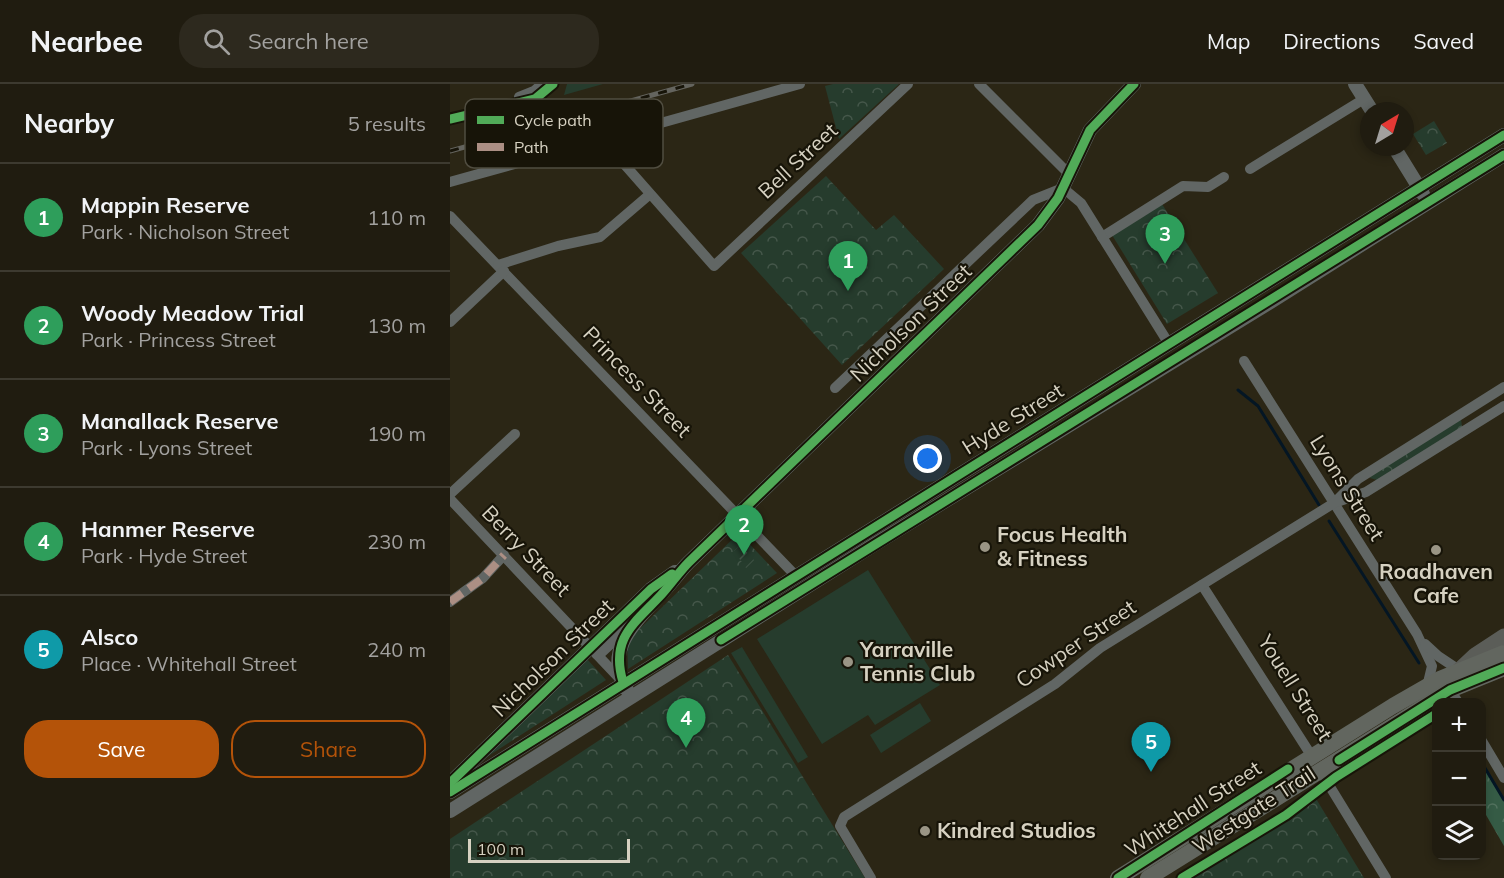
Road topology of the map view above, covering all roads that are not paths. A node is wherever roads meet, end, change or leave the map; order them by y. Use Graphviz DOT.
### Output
graph roads {
  1 [pos="542,84"];
  2 [pos="554,84"];
  3 [pos="800,84"];
  4 [pos="908,84"];
  5 [pos="980,84"];
  6 [pos="1355,84"];
  7 [pos="1131,85"];
  8 [pos="516,99"];
  9 [pos="535,99"];
  10 [pos="1364,99"];
  11 [pos="1366,102"];
  12 [pos="465,116"];
  13 [pos="450,120"];
  14 [pos="663,122"];
  15 [pos="1504,135"];
  16 [pos="1504,155"];
  17 [pos="1400,156"];
  18 [pos="499,168"];
  19 [pos="626,168"];
  20 [pos="1250,169"];
  21 [pos="1069,174"];
  22 [pos="1224,177"];
  23 [pos="450,182"];
  24 [pos="1063,188"];
  25 [pos="1420,188"];
  26 [pos="649,195"];
  27 [pos="1428,201"];
  28 [pos="450,216"];
  29 [pos="1102,237"];
  30 [pos="501,268"];
  31 [pos="1216,314"];
  32 [pos="450,322"];
  33 [pos="1225,329"];
  34 [pos="1168,344"];
  35 [pos="1244,362"];
  36 [pos="1504,387"];
  37 [pos="835,388"];
  38 [pos="1504,406"];
  39 [pos="515,434"];
  40 [pos="450,494"];
  41 [pos="450,499"];
  42 [pos="1334,503"];
  43 [pos="738,514"];
  44 [pos="504,555"];
  45 [pos="685,566"];
  46 [pos="795,575"];
  47 [pos="1202,585"];
  48 [pos="808,586"];
  49 [pos="450,602"];
  50 [pos="649,607"];
  51 [pos="1417,634"];
  52 [pos="1504,636"];
  53 [pos="594,650"];
  54 [pos="1504,653"];
  55 [pos="1504,668"];
  56 [pos="1459,670"];
  57 [pos="623,682"];
  58 [pos="1427,687"];
  59 [pos="632,696"];
  60 [pos="1454,696"];
  61 [pos="1486,748"];
  62 [pos="1311,755"];
  63 [pos="1320,772"];
  64 [pos="1504,778"];
  65 [pos="450,783"];
  66 [pos="450,792"];
  67 [pos="450,811"];
  68 [pos="1127,876"];
  69 [pos="871,878"];
  70 [pos="1148,878"];
  71 [pos="1386,878"];
  1 -- 8 [label="street"];
  2 -- 9 [label="street"];
  3 -- 14 [label="street"];
  4 -- 26 [label="street, Bell Street"];
  5 -- 21 [label="street"];
  6 -- 10 [label="street"];
  7 -- 21 [label="street, Nicholson Street"];
  10 -- 11 [label="street"];
  10 -- 20 [label="street"];
  12 -- 13 [label="street"];
  15 -- 25 [label="street, Hyde Street"];
  16 -- 27 [label="street, Hyde Street"];
  17 -- 25 [label="street"];
  18 -- 23 [label="street"];
  19 -- 26 [label="street"];
  21 -- 24 [label="street, Nicholson Street"];
  22 -- 29 [label="street"];
  24 -- 29 [label="street"];
  24 -- 37 [label="street"];
  24 -- 43 [label="street, Nicholson Street"];
  25 -- 27 [label="street"];
  25 -- 31 [label="street, Hyde Street"];
  26 -- 30 [label="street"];
  27 -- 33 [label="street, Hyde Street"];
  28 -- 30 [label="street, Princess Street"];
  29 -- 34 [label="street"];
  30 -- 32 [label="street"];
  30 -- 43 [label="street, Princess Street"];
  31 -- 33 [label="street"];
  31 -- 34 [label="street, Hyde Street"];
  33 -- 48 [label="street, Hyde Street"];
  34 -- 46 [label="street, Hyde Street"];
  35 -- 42 [label="street, Lyons Street"];
  36 -- 42 [label="street, Cowper Street"];
  38 -- 42 [label="street, Cowper Street"];
  39 -- 40 [label="street"];
  41 -- 44 [label="street, Berry Street"];
  42 -- 47 [label="street, Cowper Street"];
  42 -- 51 [label="street, Lyons Street"];
  43 -- 45 [label="street, Nicholson Street"];
  43 -- 46 [label="street, Princess Street"];
  44 -- 49 [label="street"];
  44 -- 53 [label="street, Berry Street"];
  45 -- 50 [label="street, Nicholson Street"];
  45 -- 53 [label="street, Nicholson Street"];
  46 -- 48 [label="street"];
  46 -- 57 [label="street, Hyde Street"];
  47 -- 62 [label="street, Youell Street"];
  47 -- 69 [label="street, Cowper Street"];
  48 -- 59 [label="street, Hyde Street"];
  50 -- 53 [label="street"];
  50 -- 57 [label="street, Nicholson Street"];
  51 -- 56 [label="street, Lyons Street"];
  51 -- 58 [label="street, Lyons Street"];
  52 -- 56 [label="main road, Whitehall Street"];
  53 -- 57 [label="street, Berry Street"];
  53 -- 65 [label="street, Nicholson Street"];
  54 -- 56 [label="main road"];
  55 -- 60 [label="main road, Whitehall Street"];
  56 -- 58 [label="main road, Whitehall Street"];
  57 -- 59 [label="street"];
  57 -- 66 [label="street, Hyde Street"];
  58 -- 62 [label="main road, Whitehall Street"];
  59 -- 67 [label="street, Hyde Street"];
  60 -- 63 [label="main road, Whitehall Street"];
  61 -- 64 [label="street"];
  62 -- 63 [label="main road, Youell Street"];
  62 -- 68 [label="main road, Whitehall Street"];
  63 -- 70 [label="main road, Whitehall Street"];
  63 -- 71 [label="street, Youell Street"];
}
